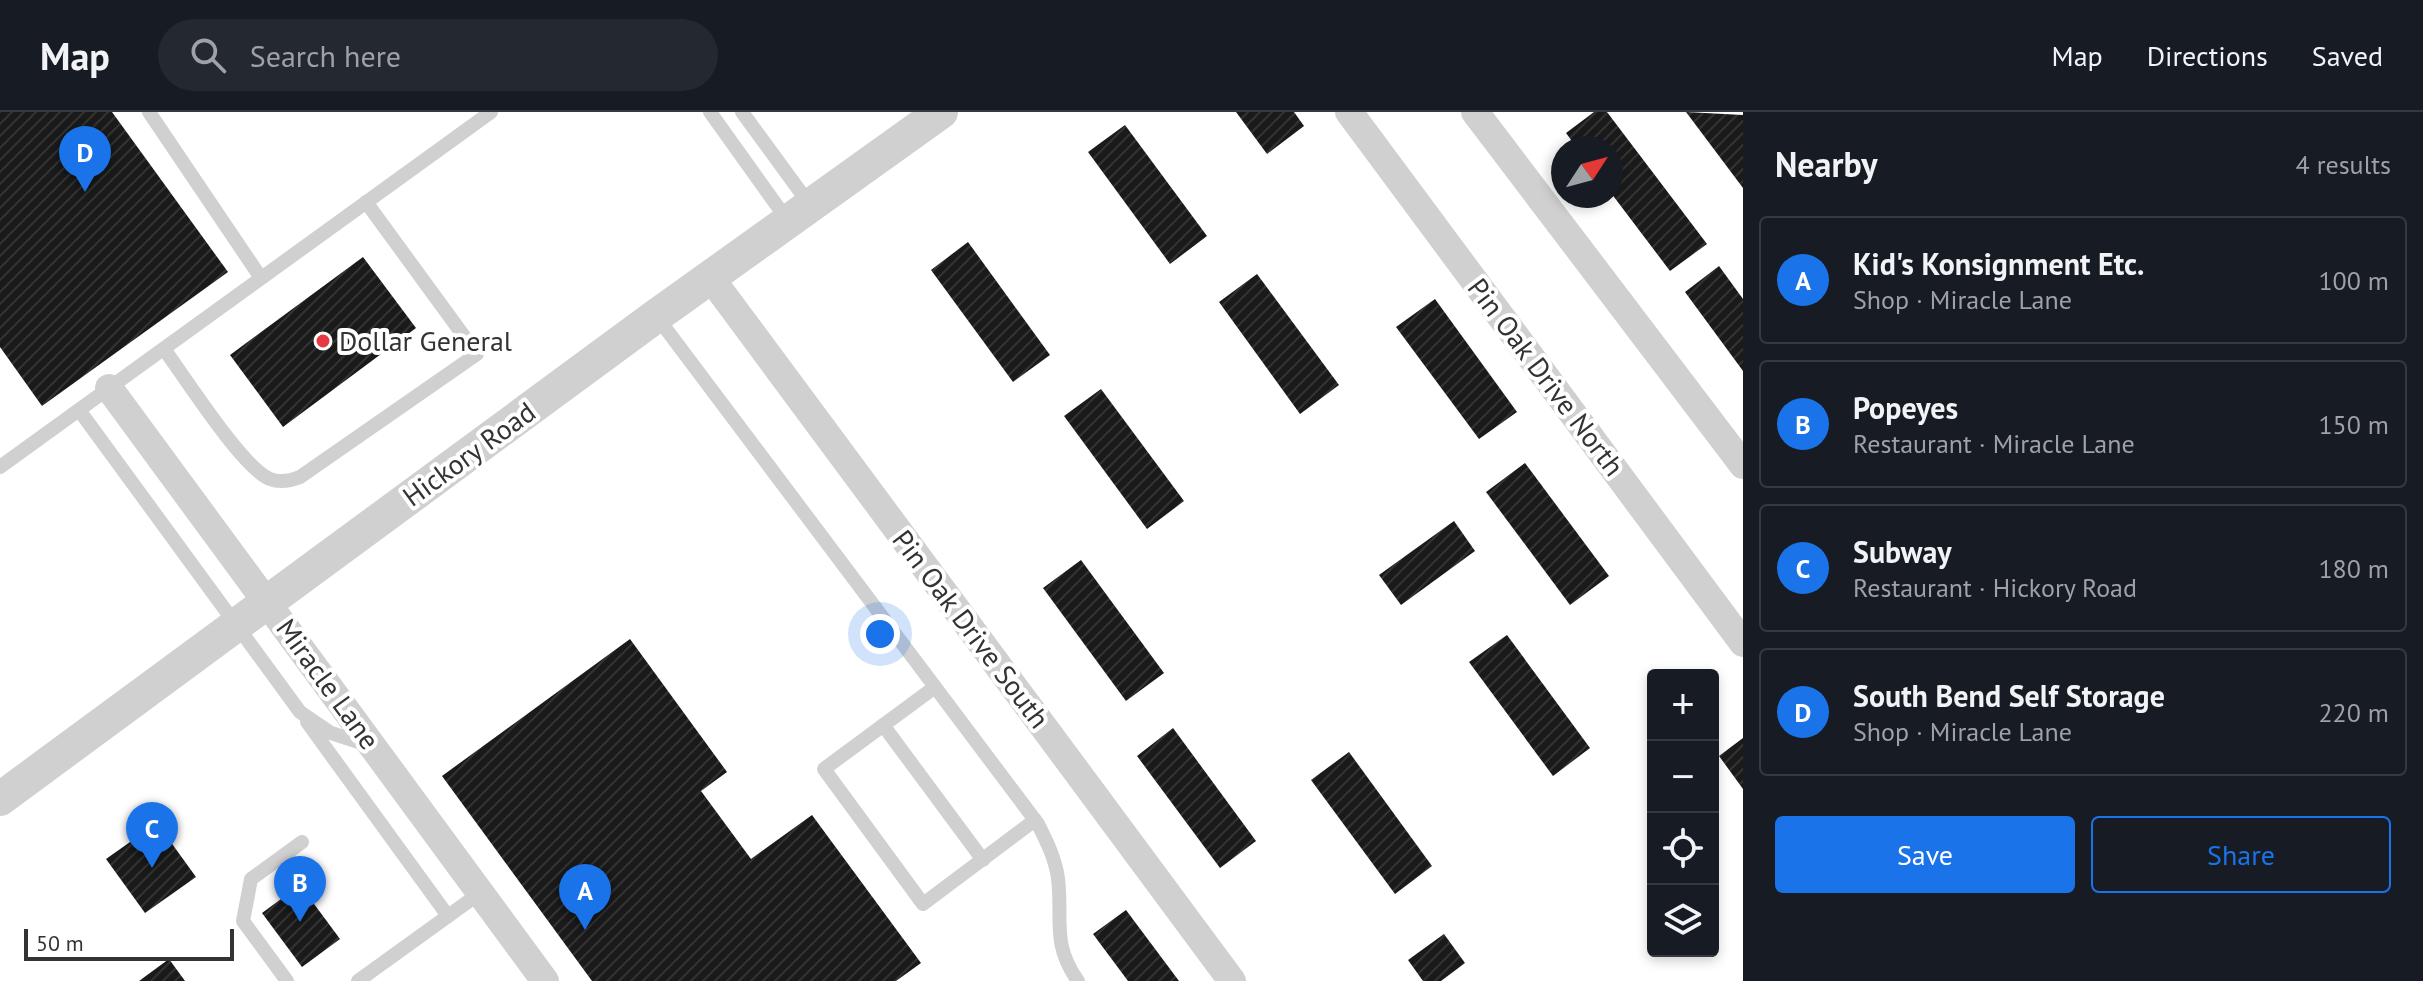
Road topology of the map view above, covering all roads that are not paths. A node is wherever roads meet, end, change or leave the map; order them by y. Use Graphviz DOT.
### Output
graph roads {
  1 [pos="149,112"];
  2 [pos="491,112"];
  3 [pos="710,112"];
  4 [pos="742,112"];
  5 [pos="941,112"];
  6 [pos="1349,112"];
  7 [pos="1480,114"];
  8 [pos="366,202"];
  9 [pos="799,213"];
  10 [pos="710,277"];
  11 [pos="261,278"];
  12 [pos="656,316"];
  13 [pos="164,349"];
  14 [pos="109,388"];
  15 [pos="79,410"];
  16 [pos="1743,465"];
  17 [pos="0,467"];
  18 [pos="267,602"];
  19 [pos="236,625"];
  20 [pos="1743,643"];
  21 [pos="935,687"];
  22 [pos="300,712"];
  23 [pos="883,725"];
  24 [pos="379,753"];
  25 [pos="0,799"];
  26 [pos="1035,820"];
  27 [pos="302,842"];
  28 [pos="983,860"];
  29 [pos="480,893"];
  30 [pos="448,916"];
  31 [pos="287,981"];
  32 [pos="358,981"];
  33 [pos="545,981"];
  34 [pos="1078,981"];
  35 [pos="1232,981"];
  1 -- 11 [label="lane"];
  2 -- 8 [label="lane"];
  3 -- 9 [label="lane"];
  4 -- 9 [label="lane"];
  5 -- 9 [label="street, Hickory Road"];
  6 -- 20 [label="street, Pin Oak Drive North"];
  7 -- 16 [label="street"];
  8 -- 11 [label="lane"];
  8 -- 13 [label="lane"];
  9 -- 10 [label="street, Hickory Road"];
  10 -- 12 [label="street, Hickory Road"];
  10 -- 35 [label="street, Pin Oak Drive South"];
  11 -- 13 [label="lane"];
  12 -- 18 [label="street, Hickory Road"];
  12 -- 21 [label="lane"];
  13 -- 14 [label="lane"];
  14 -- 15 [label="lane"];
  14 -- 18 [label="street, Miracle Lane"];
  15 -- 17 [label="lane"];
  15 -- 19 [label="lane"];
  18 -- 19 [label="street, Hickory Road"];
  18 -- 24 [label="street, Miracle Lane"];
  19 -- 22 [label="lane"];
  19 -- 25 [label="street, Hickory Road"];
  21 -- 23 [label="lane"];
  21 -- 26 [label="lane"];
  22 -- 24 [label="lane"];
  22 -- 30 [label="lane"];
  23 -- 28 [label="lane"];
  23 -- 28 [label="lane"];
  24 -- 29 [label="street, Miracle Lane"];
  26 -- 28 [label="lane"];
  26 -- 34 [label="lane"];
  27 -- 31 [label="lane"];
  29 -- 30 [label="lane"];
  29 -- 33 [label="street, Miracle Lane"];
  30 -- 32 [label="lane"];
}
